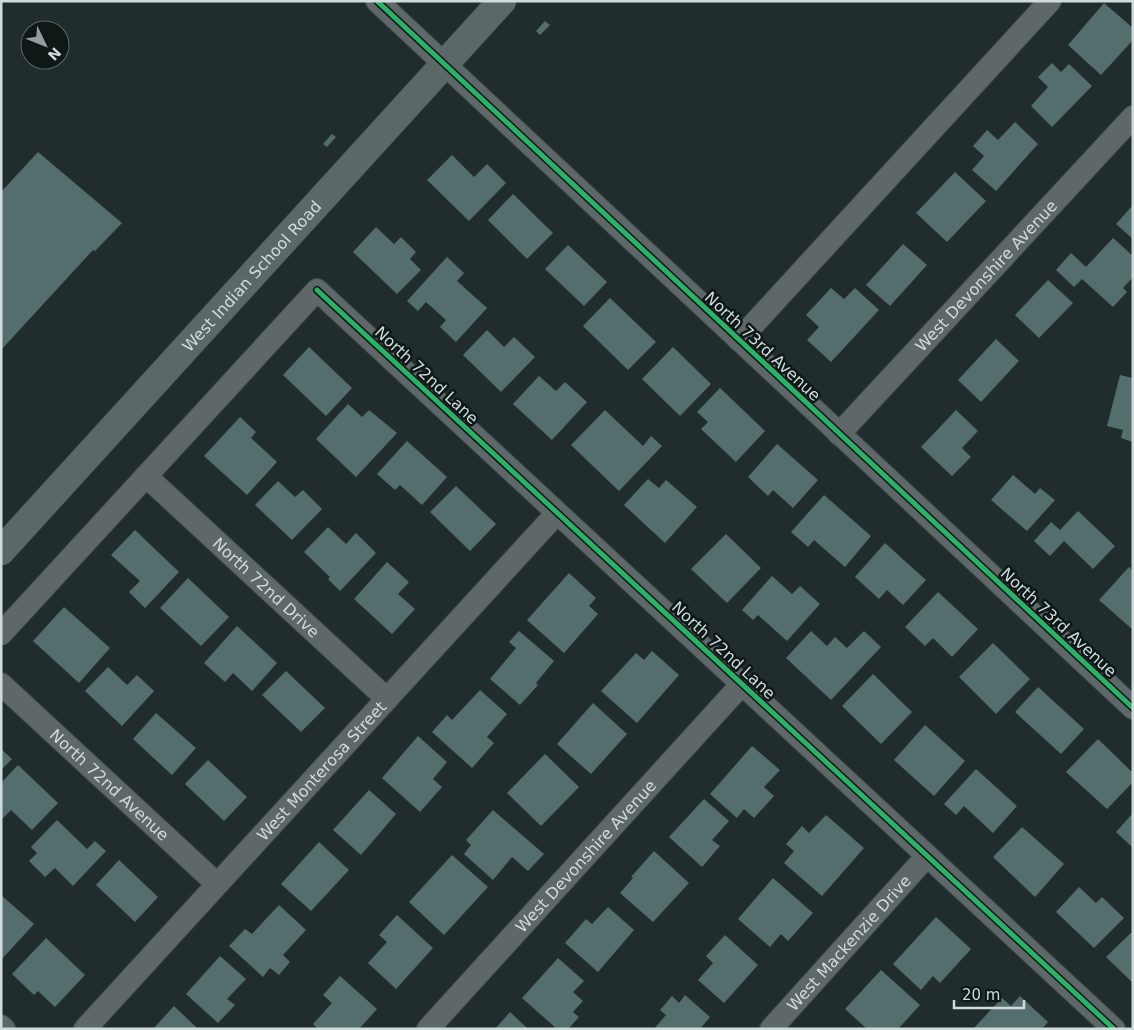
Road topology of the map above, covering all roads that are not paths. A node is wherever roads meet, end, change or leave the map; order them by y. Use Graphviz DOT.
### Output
graph roads {
  1 [pos="377,1"];
  2 [pos="502,1"];
  3 [pos="1050,1"];
  4 [pos="445,64"];
  5 [pos="1133,117"];
  6 [pos="740,340"];
  7 [pos="839,434"];
  8 [pos="146,476"];
  9 [pos="557,513"];
  10 [pos="1,551"];
  11 [pos="1,634"];
  12 [pos="1,684"];
  13 [pos="742,684"];
  14 [pos="387,699"];
  15 [pos="1133,708"];
  16 [pos="927,856"];
  17 [pos="218,884"];
  18 [pos="1,1026"];
  19 [pos="1113,1028"];
  20 [pos="4,1029"];
  21 [pos="85,1029"];
  22 [pos="428,1029"];
  23 [pos="771,1029"];
  1 -- 4 [label="street, North 73rd Avenue"];
  2 -- 4 [label="main road, West Indian School Road"];
  3 -- 6 [label="street"];
  4 -- 6 [label="street, North 73rd Avenue"];
  4 -- 10 [label="main road, West Indian School Road"];
  5 -- 7 [label="street, West Devonshire Avenue"];
  6 -- 7 [label="street, North 73rd Avenue"];
  7 -- 15 [label="street, North 73rd Avenue"];
  8 -- 9 [label="street, North 72nd Lane"];
  8 -- 11 [label="street"];
  8 -- 14 [label="street, North 72nd Drive"];
  9 -- 13 [label="street, North 72nd Lane"];
  9 -- 14 [label="street, West Monterosa Street"];
  12 -- 17 [label="street, North 72nd Avenue"];
  13 -- 16 [label="street, North 72nd Lane"];
  13 -- 22 [label="street, West Devonshire Avenue"];
  14 -- 17 [label="street, West Monterosa Street"];
  16 -- 19 [label="street, North 72nd Lane"];
  16 -- 23 [label="street, West Mackenzie Drive"];
  17 -- 21 [label="street, West Monterosa Street"];
  18 -- 20 [label="street"];
}
